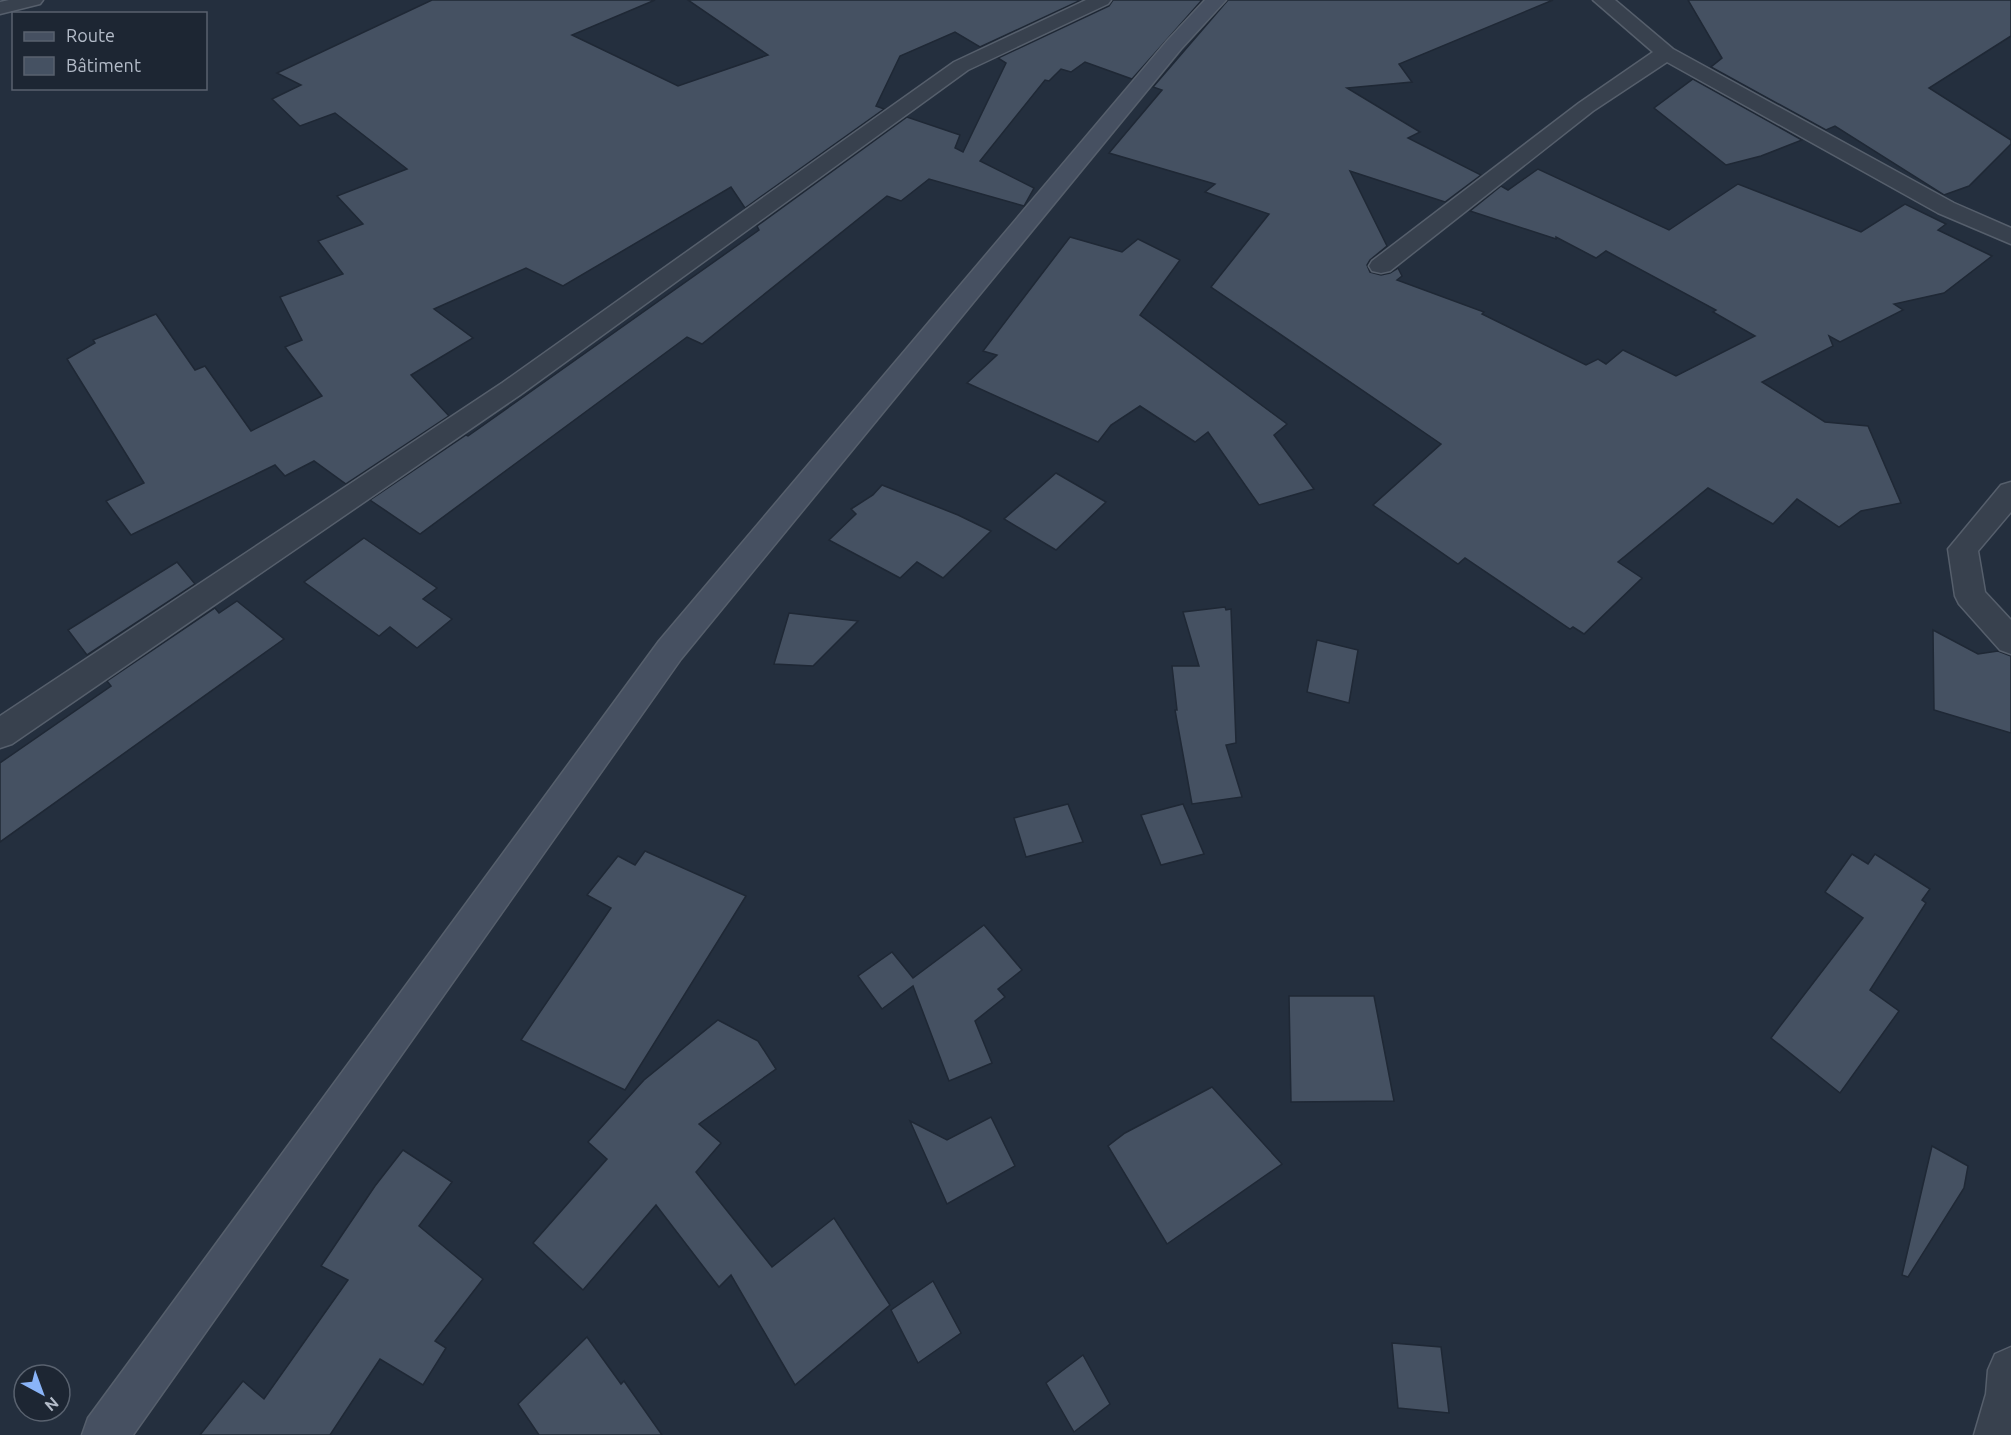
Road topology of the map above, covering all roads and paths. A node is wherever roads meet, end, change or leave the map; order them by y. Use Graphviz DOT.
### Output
graph roads {
  1 [pos="33,0"];
  2 [pos="1101,0"];
  3 [pos="1216,0"];
  4 [pos="1603,0"];
  5 [pos="0,8"];
  6 [pos="1666,53"];
  7 [pos="2011,237"];
  8 [pos="1381,266"];
  9 [pos="2011,492"];
  10 [pos="2011,641"];
  11 [pos="0,734"];
  12 [pos="2011,1370"];
  13 [pos="105,1435"];
  14 [pos="1997,1435"];
  1 -- 5 [label="street"];
  2 -- 11 [label="street"];
  3 -- 13 [label="main road"];
  4 -- 6 [label="street"];
  6 -- 7 [label="street"];
  6 -- 8 [label="street"];
  9 -- 10 [label="street"];
  12 -- 14 [label="street"];
}
